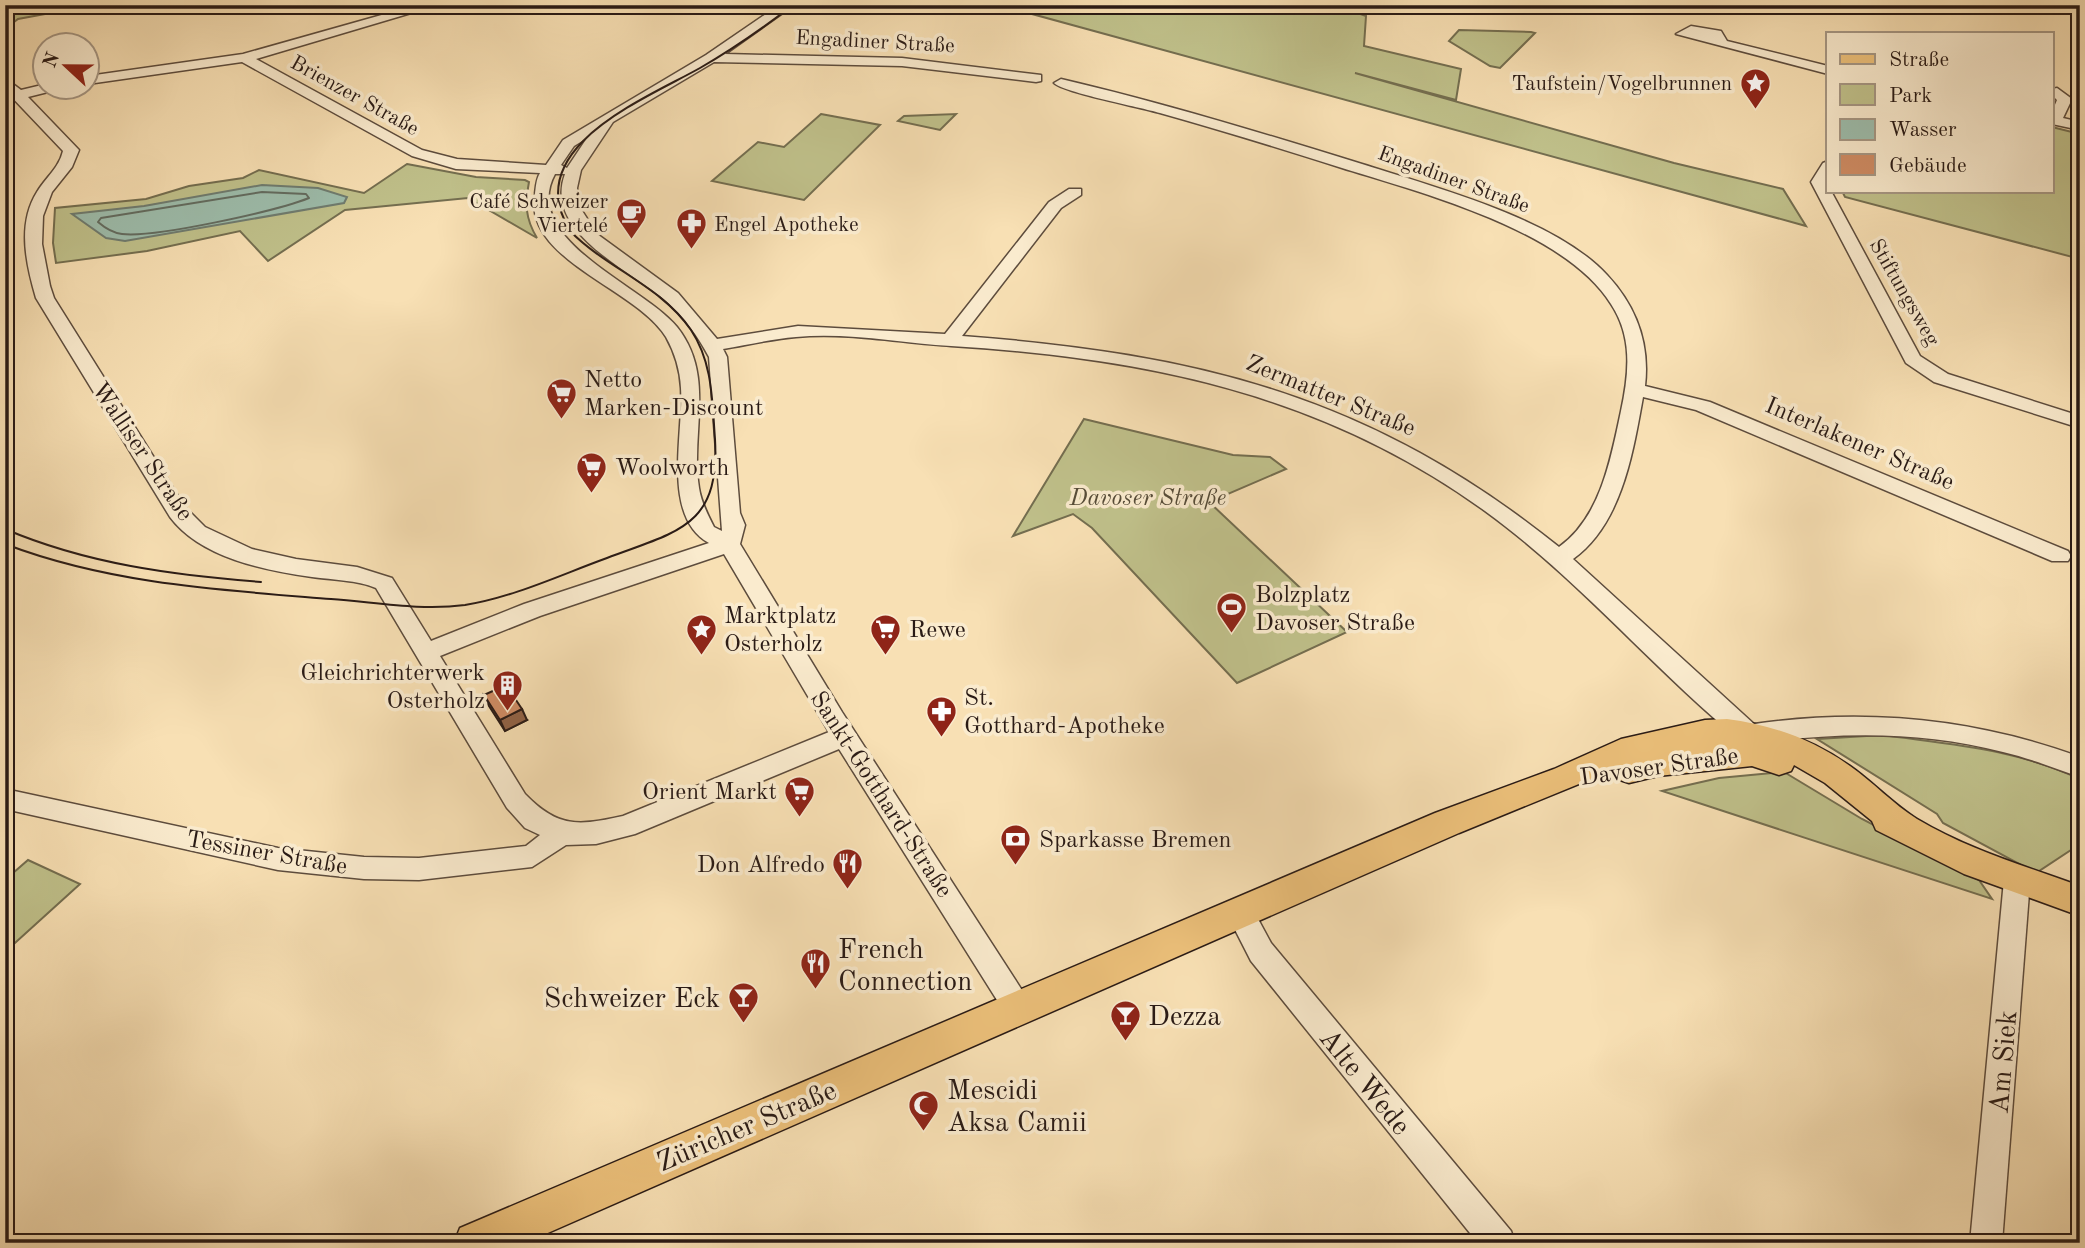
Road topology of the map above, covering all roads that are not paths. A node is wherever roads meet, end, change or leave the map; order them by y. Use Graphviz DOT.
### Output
graph roads {
  1 [pos="432,5"];
  2 [pos="788,5"];
  3 [pos="1721,42"];
  4 [pos="244,58"];
  5 [pos="711,58"];
  6 [pos="1826,70"];
  7 [pos="102,78"];
  8 [pos="1036,78"];
  9 [pos="1061,83"];
  10 [pos="32,88"];
  11 [pos="12,89"];
  12 [pos="2057,92"];
  13 [pos="616,115"];
  14 [pos="2054,118"];
  15 [pos="2054,120"];
  16 [pos="2080,126"];
  17 [pos="574,169"];
  18 [pos="548,170"];
  19 [pos="1826,170"];
  20 [pos="1075,192"];
  21 [pos="949,341"];
  22 [pos="712,345"];
  23 [pos="1635,389"];
  24 [pos="2080,422"];
  25 [pos="728,471"];
  26 [pos="689,473"];
  27 [pos="729,544"];
  28 [pos="2060,556"];
  29 [pos="1559,558"];
  30 [pos="426,652"];
  31 [pos="842,737"];
  32 [pos="1751,743"];
  33 [pos="2080,767"];
  34 [pos="5,799"];
  35 [pos="561,834"];
  36 [pos="2017,880"];
  37 [pos="2080,901"];
  38 [pos="1241,914"];
  39 [pos="1017,1007"];
  40 [pos="475,1243"];
  41 [pos="1499,1243"];
  42 [pos="1986,1243"];
  1 -- 4 [label="street"];
  2 -- 5 [label="street, Sankt-Gotthard-Straße"];
  3 -- 6 [label="street"];
  4 -- 7 [label="street"];
  4 -- 18 [label="street, Brienzer Straße"];
  5 -- 8 [label="street, Engadiner Straße"];
  5 -- 13 [label="street, Sankt-Gotthard-Straße"];
  9 -- 23 [label="street, Engadiner Straße"];
  10 -- 11 [label="street"];
  11 -- 30 [label="street, Walliser Straße"];
  12 -- 14 [label="street"];
  13 -- 17 [label="street, Sankt-Gotthard-Straße"];
  13 -- 18 [label="street, Sankt-Gotthard-Straße"];
  15 -- 16 [label="street"];
  17 -- 18 [label="street, Brienzer Straße"];
  17 -- 22 [label="street, Sankt-Gotthard-Straße"];
  18 -- 26 [label="street, Sankt-Gotthard-Straße"];
  19 -- 24 [label="street, Stiftungsweg"];
  20 -- 21 [label="street"];
  21 -- 22 [label="street, Zermatter Straße"];
  21 -- 29 [label="street, Zermatter Straße"];
  22 -- 25 [label="street, Sankt-Gotthard-Straße"];
  23 -- 28 [label="street, Interlakener Straße"];
  23 -- 29 [label="street, Engadiner Straße"];
  25 -- 26 [label="street"];
  25 -- 27 [label="street, Sankt-Gotthard-Straße"];
  26 -- 27 [label="street, Sankt-Gotthard-Straße"];
  27 -- 30 [label="street"];
  27 -- 31 [label="street, Sankt-Gotthard-Straße"];
  29 -- 32 [label="street, Zermatter Straße"];
  30 -- 35 [label="street, Walliser Straße"];
  31 -- 35 [label="street"];
  31 -- 39 [label="street, Sankt-Gotthard-Straße"];
  32 -- 33 [label="street"];
  32 -- 36 [label="main road"];
  32 -- 38 [label="main road, Davoser Straße"];
  34 -- 35 [label="street, Tessiner Straße"];
  36 -- 37 [label="main road"];
  36 -- 42 [label="street, Am Siek"];
  38 -- 39 [label="main road, Davoser Straße"];
  38 -- 41 [label="street, Alte Wede"];
  39 -- 40 [label="main road, Züricher Straße"];
}
